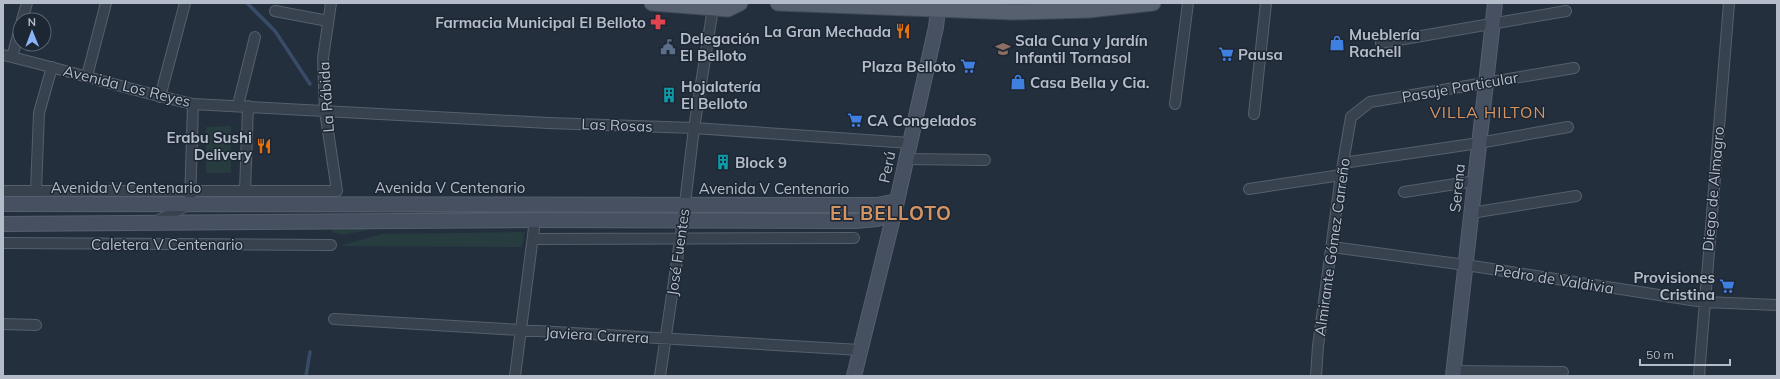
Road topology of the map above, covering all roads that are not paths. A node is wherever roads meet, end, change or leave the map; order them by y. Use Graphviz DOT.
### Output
graph roads {
  1 [pos="106,3"];
  2 [pos="185,3"];
  3 [pos="331,3"];
  4 [pos="652,3"];
  5 [pos="740,3"];
  6 [pos="778,3"];
  7 [pos="1153,3"];
  8 [pos="1188,3"];
  9 [pos="1266,3"];
  10 [pos="1495,3"];
  11 [pos="1729,3"];
  12 [pos="843,4"];
  13 [pos="715,6"];
  14 [pos="1013,8"];
  15 [pos="938,10"];
  16 [pos="275,11"];
  17 [pos="1566,11"];
  18 [pos="328,21"];
  19 [pos="1493,23"];
  20 [pos="255,37"];
  21 [pos="1381,43"];
  22 [pos="12,45"];
  23 [pos="7,56"];
  24 [pos="52,67"];
  25 [pos="1574,68"];
  26 [pos="86,76"];
  27 [pos="1486,82"];
  28 [pos="160,97"];
  29 [pos="192,104"];
  30 [pos="1175,104"];
  31 [pos="243,106"];
  32 [pos="325,110"];
  33 [pos="1254,114"];
  34 [pos="1351,117"];
  35 [pos="1568,127"];
  36 [pos="694,128"];
  37 [pos="1479,143"];
  38 [pos="910,144"];
  39 [pos="906,159"];
  40 [pos="985,160"];
  41 [pos="1343,163"];
  42 [pos="1341,175"];
  43 [pos="1475,181"];
  44 [pos="1249,189"];
  45 [pos="3,191"];
  46 [pos="36,191"];
  47 [pos="245,191"];
  48 [pos="1404,192"];
  49 [pos="1576,196"];
  50 [pos="190,197"];
  51 [pos="3,204"];
  52 [pos="685,205"];
  53 [pos="896,206"];
  54 [pos="1472,213"];
  55 [pos="535,220"];
  56 [pos="683,220"];
  57 [pos="861,221"];
  58 [pos="3,224"];
  59 [pos="151,224"];
  60 [pos="680,238"];
  61 [pos="854,238"];
  62 [pos="533,239"];
  63 [pos="3,243"];
  64 [pos="887,244"];
  65 [pos="331,245"];
  66 [pos="1332,247"];
  67 [pos="1466,266"];
  68 [pos="1704,302"];
  69 [pos="1777,305"];
  70 [pos="334,319"];
  71 [pos="3,324"];
  72 [pos="36,325"];
  73 [pos="520,331"];
  74 [pos="666,339"];
  75 [pos="860,350"];
  76 [pos="1564,372"];
  77 [pos="1453,373"];
  78 [pos="514,376"];
  79 [pos="660,376"];
  80 [pos="854,376"];
  81 [pos="1316,376"];
  82 [pos="1699,376"];
  1 -- 26 [label="street"];
  2 -- 28 [label="street"];
  3 -- 18 [label="street, La Rábida"];
  4 -- 13 [label="main road"];
  5 -- 13 [label="main road"];
  6 -- 12 [label="main road"];
  7 -- 14 [label="main road"];
  8 -- 30 [label="street"];
  9 -- 33 [label="street"];
  10 -- 19 [label="main road, Serena"];
  11 -- 68 [label="street, Diego de Almagro"];
  12 -- 15 [label="main road"];
  13 -- 36 [label="street, José Fuentes"];
  14 -- 15 [label="main road"];
  15 -- 38 [label="main road, Perú"];
  16 -- 18 [label="street"];
  17 -- 19 [label="street"];
  18 -- 32 [label="street, La Rábida"];
  19 -- 21 [label="street"];
  19 -- 27 [label="main road, Serena"];
  20 -- 31 [label="street"];
  22 -- 23 [label="street"];
  23 -- 24 [label="street, Avenida Los Reyes"];
  24 -- 26 [label="street, Avenida Los Reyes"];
  24 -- 46 [label="street"];
  25 -- 27 [label="street, Pasaje Particular"];
  26 -- 28 [label="street, Avenida Los Reyes"];
  27 -- 34 [label="street, Pasaje Particular"];
  27 -- 37 [label="main road, Serena"];
  28 -- 29 [label="street, Avenida Los Reyes"];
  29 -- 31 [label="street, Avenida Los Reyes"];
  29 -- 50 [label="street"];
  31 -- 32 [label="street, Avenida Los Reyes"];
  31 -- 47 [label="street"];
  32 -- 36 [label="street, Las Rosas"];
  32 -- 47 [label="street, La Rábida"];
  34 -- 41 [label="street, Almirante Gómez Carreño"];
  35 -- 37 [label="street"];
  36 -- 38 [label="street, Las Rosas"];
  36 -- 52 [label="street, José Fuentes"];
  37 -- 41 [label="street"];
  37 -- 43 [label="main road, Serena"];
  38 -- 39 [label="main road, Perú"];
  39 -- 40 [label="street"];
  39 -- 53 [label="main road, Perú"];
  41 -- 42 [label="street, Almirante Gómez Carreño"];
  42 -- 44 [label="street"];
  42 -- 66 [label="street, Almirante Gómez Carreño"];
  43 -- 48 [label="street"];
  43 -- 54 [label="main road, Serena"];
  45 -- 46 [label="street"];
  46 -- 50 [label="street"];
  47 -- 50 [label="street"];
  49 -- 54 [label="street"];
  50 -- 51 [label="main road, Avenida V Centenario"];
  50 -- 52 [label="main road, Avenida V Centenario"];
  50 -- 59 [label="street"];
  52 -- 53 [label="main road, Avenida V Centenario"];
  52 -- 56 [label="street, José Fuentes"];
  53 -- 57 [label="main road"];
  53 -- 64 [label="main road, Perú"];
  54 -- 67 [label="main road, Serena"];
  55 -- 56 [label="main road"];
  55 -- 59 [label="main road"];
  55 -- 62 [label="street"];
  56 -- 57 [label="main road"];
  56 -- 60 [label="street, José Fuentes"];
  57 -- 64 [label="main road"];
  58 -- 59 [label="main road"];
  60 -- 61 [label="street"];
  60 -- 62 [label="street"];
  60 -- 74 [label="street, José Fuentes"];
  62 -- 73 [label="street"];
  63 -- 65 [label="street, Caletera V Centenario"];
  64 -- 75 [label="main road, Perú"];
  66 -- 67 [label="street, Pedro de Valdivia"];
  66 -- 81 [label="street, Almirante Gómez Carreño"];
  67 -- 68 [label="street, Pedro de Valdivia"];
  67 -- 77 [label="main road, Serena"];
  68 -- 69 [label="street, Pedro de Valdivia"];
  68 -- 82 [label="street, Diego de Almagro"];
  70 -- 73 [label="street, Javiera Carrera"];
  71 -- 72 [label="street"];
  73 -- 74 [label="street, Javiera Carrera"];
  73 -- 78 [label="street"];
  74 -- 75 [label="street, Javiera Carrera"];
  74 -- 79 [label="street, José Fuentes"];
  75 -- 80 [label="main road, Perú"];
  76 -- 77 [label="street"];
}
